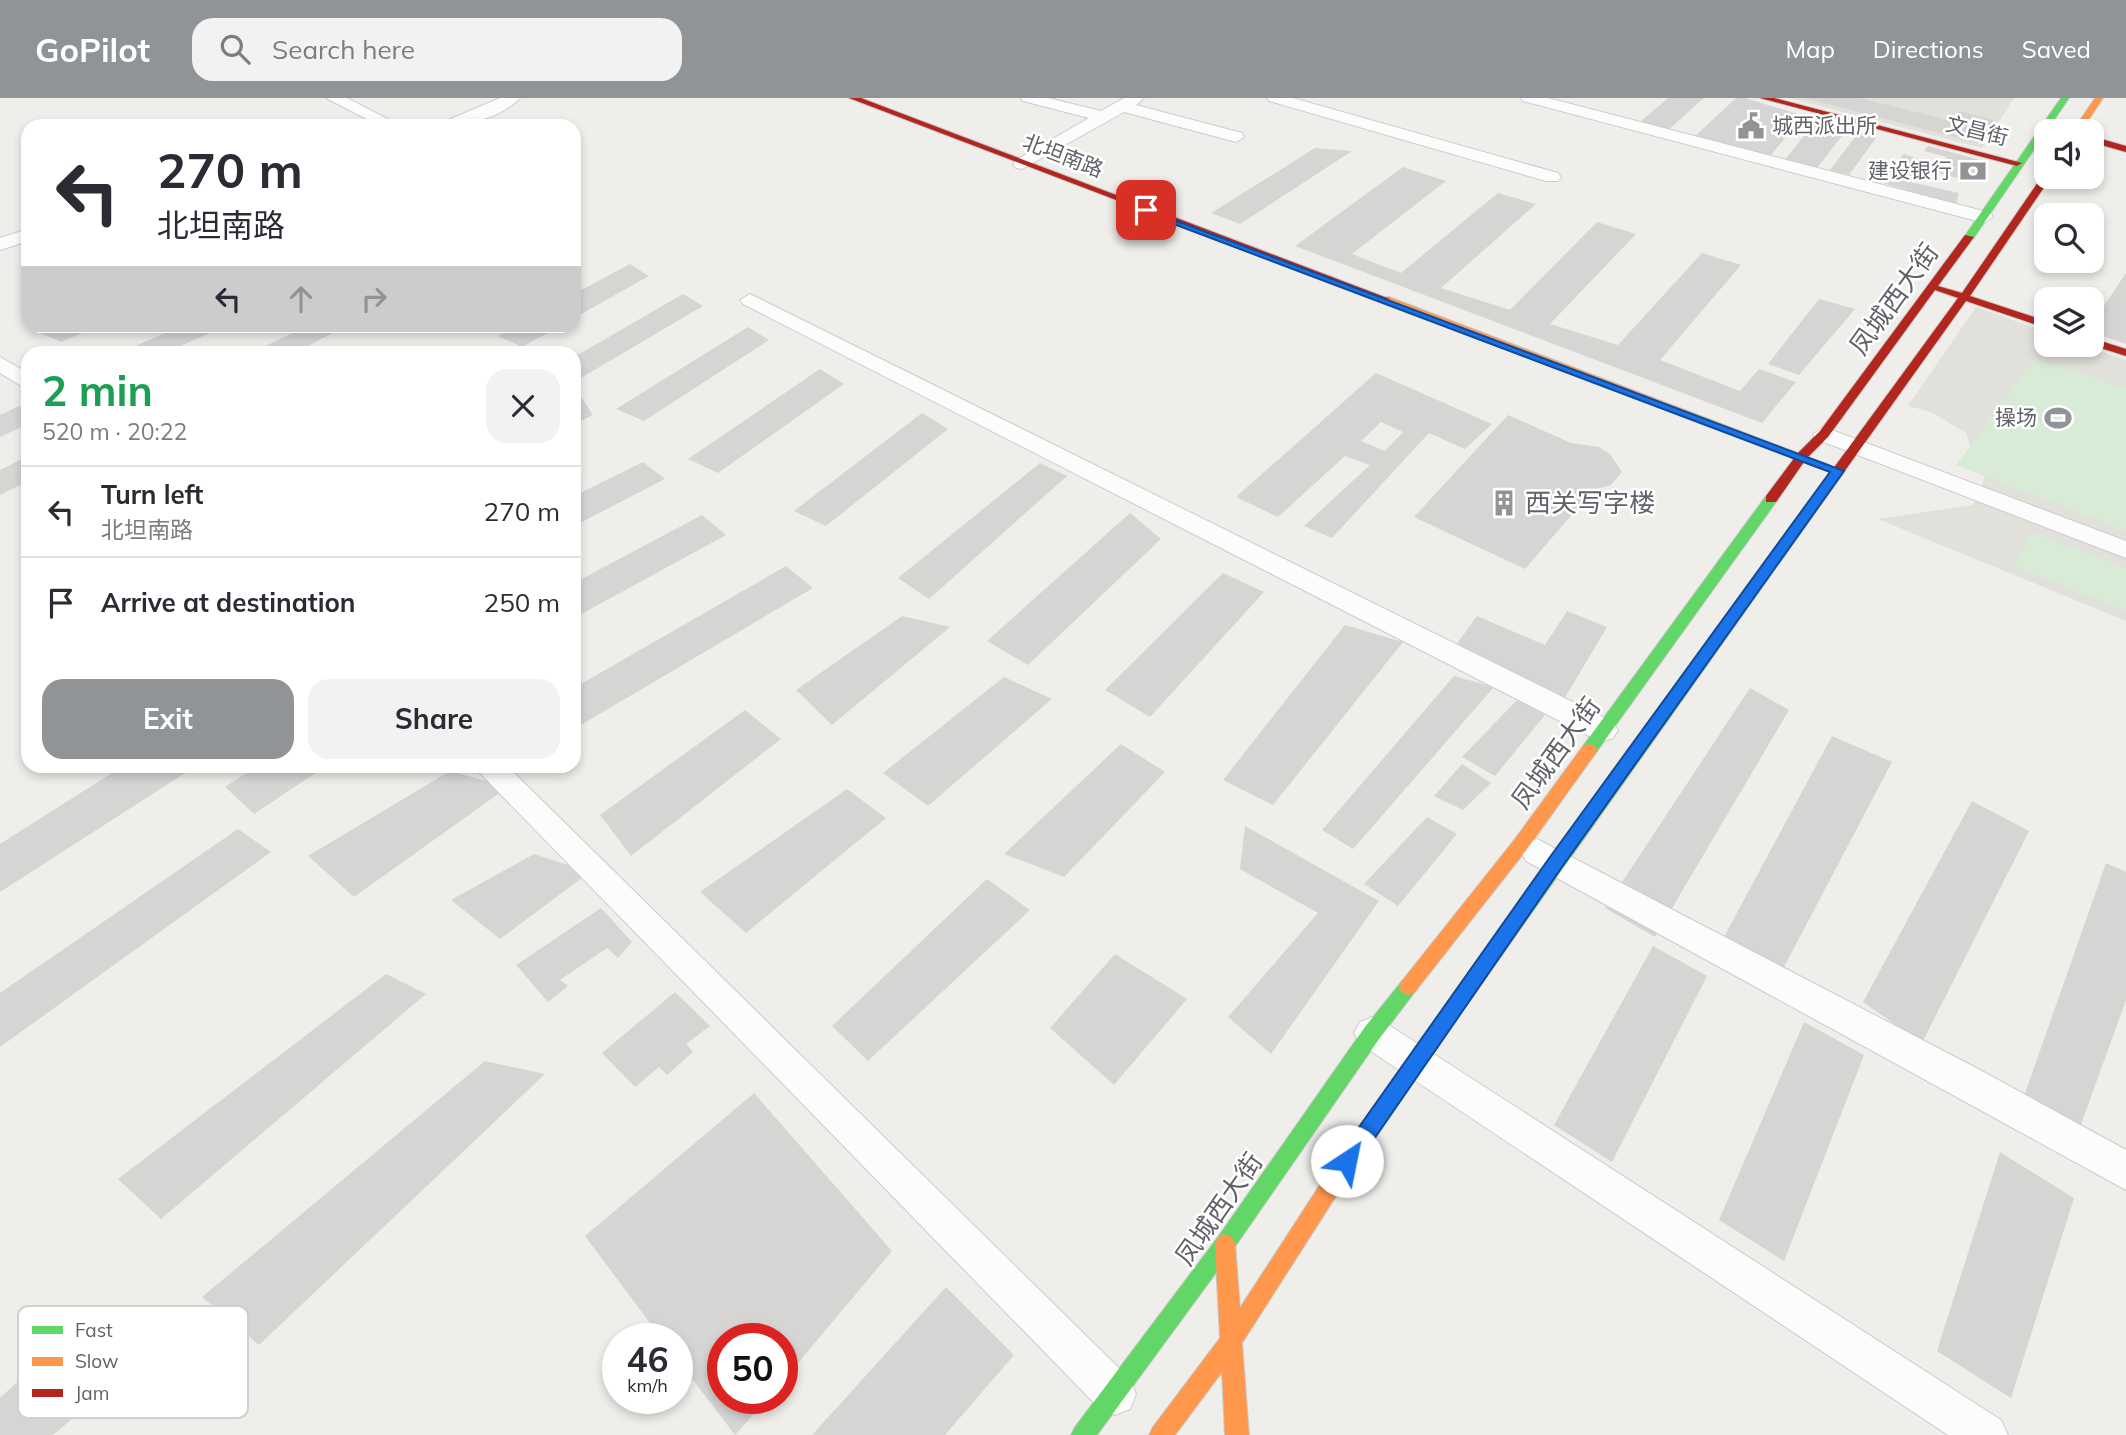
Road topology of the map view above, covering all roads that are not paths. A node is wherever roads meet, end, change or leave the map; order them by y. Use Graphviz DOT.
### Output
graph roads {
  1 [pos="334,98"];
  2 [pos="512,98"];
  3 [pos="1029,98"];
  4 [pos="1275,98"];
  5 [pos="1529,98"];
  6 [pos="1764,98"];
  7 [pos="2065,98"];
  8 [pos="2099,98"];
  9 [pos="861,99"];
  10 [pos="1129,102"];
  11 [pos="1103,117"];
  12 [pos="378,119"];
  13 [pos="466,119"];
  14 [pos="2050,119"];
  15 [pos="2085,119"];
  16 [pos="1236,136"];
  17 [pos="2034,141"];
  18 [pos="2104,143"];
  19 [pos="2126,149"];
  20 [pos="1022,163"];
  21 [pos="2017,163"];
  22 [pos="1552,177"];
  23 [pos="2038,189"];
  24 [pos="1984,217"];
  25 [pos="21,237"];
  26 [pos="0,244"];
  27 [pos="1935,287"];
  28 [pos="1964,297"];
  29 [pos="750,300"];
  30 [pos="2034,321"];
  31 [pos="2104,345"];
  32 [pos="2126,353"];
  33 [pos="0,363"];
  34 [pos="21,378"];
  35 [pos="1824,435"];
  36 [pos="1856,446"];
  37 [pos="1802,456"];
  38 [pos="1838,471"];
  39 [pos="2126,550"];
  40 [pos="1603,730"];
  41 [pos="495,773"];
  42 [pos="1521,844"];
  43 [pos="1556,862"];
  44 [pos="1372,1033"];
  45 [pos="1416,1062"];
  46 [pos="2126,1171"];
  47 [pos="1225,1244"];
  48 [pos="1229,1344"];
  49 [pos="1115,1394"];
  50 [pos="1083,1435"];
  51 [pos="1161,1435"];
  52 [pos="1237,1435"];
  53 [pos="1986,1435"];
  1 -- 12 [label="street"];
  2 -- 13 [label="street"];
  3 -- 11 [label="street"];
  4 -- 22 [label="street"];
  5 -- 24 [label="street"];
  6 -- 21 [label="main road, 文昌街"];
  7 -- 14 [label="main road, 凤城西大街"];
  8 -- 15 [label="main road"];
  9 -- 20 [label="main road, 北坦南路"];
  10 -- 11 [label="street"];
  10 -- 16 [label="street"];
  11 -- 20 [label="street"];
  17 -- 21 [label="main road, 凤城西大街"];
  18 -- 19 [label="main road"];
  20 -- 37 [label="main road, 北坦南路"];
  21 -- 24 [label="main road, 凤城西大街"];
  23 -- 28 [label="main road, 凤城西大街"];
  24 -- 27 [label="main road, 凤城西大街"];
  25 -- 26 [label="street"];
  27 -- 28 [label="main road"];
  27 -- 35 [label="main road, 凤城西大街"];
  28 -- 30 [label="main road"];
  28 -- 36 [label="main road, 凤城西大街"];
  29 -- 40 [label="street"];
  31 -- 32 [label="main road"];
  33 -- 34 [label="street"];
  35 -- 36 [label="street"];
  35 -- 37 [label="main road, 凤城西大街"];
  36 -- 38 [label="main road, 凤城西大街"];
  36 -- 39 [label="street"];
  37 -- 38 [label="main road, 北坦南路"];
  37 -- 40 [label="main road, 凤城西大街"];
  38 -- 43 [label="main road, 凤城西大街"];
  40 -- 42 [label="main road, 凤城西大街"];
  41 -- 49 [label="street"];
  42 -- 43 [label="street"];
  42 -- 44 [label="main road, 凤城西大街"];
  43 -- 45 [label="main road, 凤城西大街"];
  43 -- 46 [label="street"];
  44 -- 45 [label="street"];
  44 -- 47 [label="main road, 凤城西大街"];
  45 -- 48 [label="main road, 凤城西大街"];
  45 -- 53 [label="street"];
  47 -- 48 [label="main road"];
  47 -- 49 [label="main road, 凤城西大街"];
  48 -- 51 [label="main road, 凤城西大街"];
  48 -- 52 [label="main road"];
  49 -- 50 [label="main road, 凤城西大街"];
}
